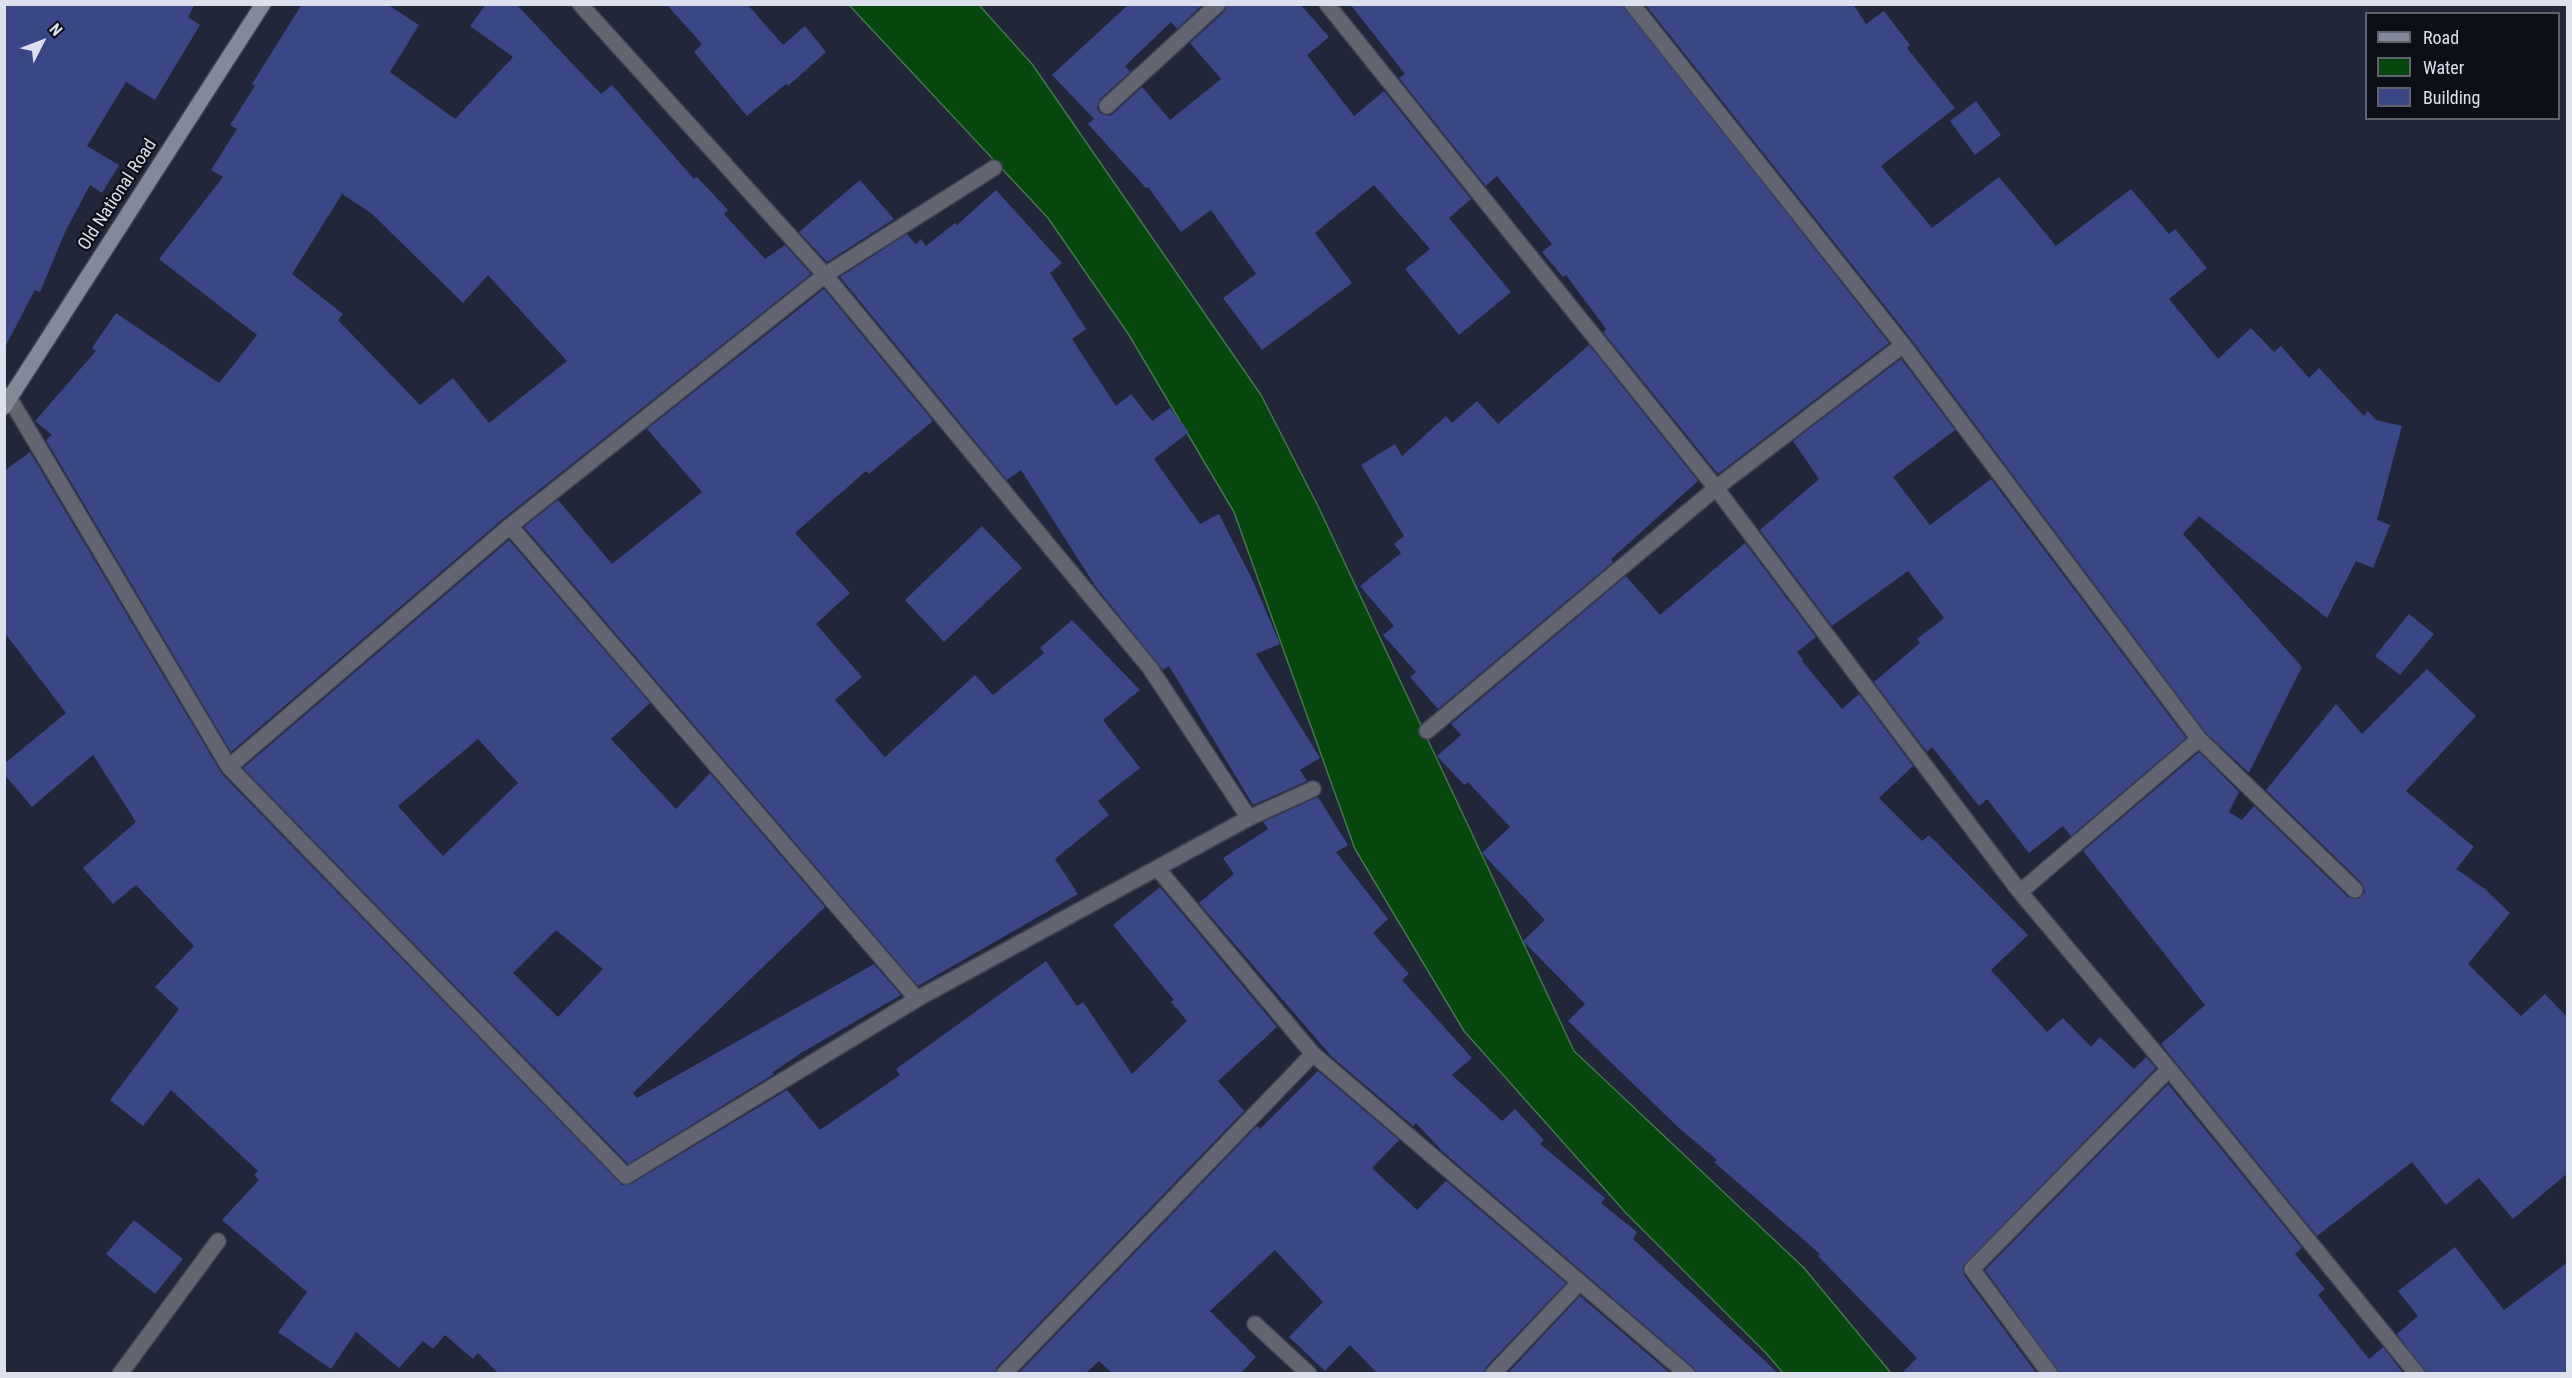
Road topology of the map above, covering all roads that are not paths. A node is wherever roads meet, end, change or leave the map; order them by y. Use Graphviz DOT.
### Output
graph roads {
  1 [pos="263,4"];
  2 [pos="580,4"];
  3 [pos="1218,4"];
  4 [pos="1327,4"];
  5 [pos="1632,4"];
  6 [pos="1107,106"];
  7 [pos="994,168"];
  8 [pos="825,275"];
  9 [pos="1903,345"];
  10 [pos="6,400"];
  11 [pos="1716,488"];
  12 [pos="510,526"];
  13 [pos="1427,731"];
  14 [pos="2199,739"];
  15 [pos="229,767"];
  16 [pos="1313,789"];
  17 [pos="1250,818"];
  18 [pos="1157,868"];
  19 [pos="2355,891"];
  20 [pos="2020,892"];
  21 [pos="917,999"];
  22 [pos="1313,1054"];
  23 [pos="2169,1069"];
  24 [pos="218,1241"];
  25 [pos="1580,1283"];
  26 [pos="1255,1324"];
  27 [pos="120,1374"];
  28 [pos="1004,1374"];
  29 [pos="1309,1374"];
  30 [pos="1493,1374"];
  31 [pos="1688,1374"];
  32 [pos="2050,1374"];
  33 [pos="2417,1374"];
  1 -- 10 [label="main road, Old National Road"];
  2 -- 8 [label="street"];
  3 -- 6 [label="street"];
  4 -- 11 [label="street"];
  5 -- 9 [label="street"];
  7 -- 8 [label="street"];
  8 -- 12 [label="street"];
  8 -- 17 [label="street"];
  9 -- 11 [label="street"];
  9 -- 14 [label="street"];
  10 -- 15 [label="street"];
  11 -- 13 [label="street"];
  11 -- 20 [label="street"];
  12 -- 15 [label="street"];
  12 -- 21 [label="street"];
  14 -- 19 [label="street"];
  14 -- 20 [label="street"];
  15 -- 21 [label="street"];
  16 -- 17 [label="street"];
  17 -- 18 [label="street"];
  18 -- 21 [label="street"];
  18 -- 22 [label="street"];
  20 -- 23 [label="street"];
  22 -- 25 [label="street"];
  22 -- 28 [label="street"];
  23 -- 32 [label="street"];
  23 -- 33 [label="street"];
  24 -- 27 [label="street"];
  25 -- 30 [label="street"];
  25 -- 31 [label="street"];
  26 -- 29 [label="street"];
}
